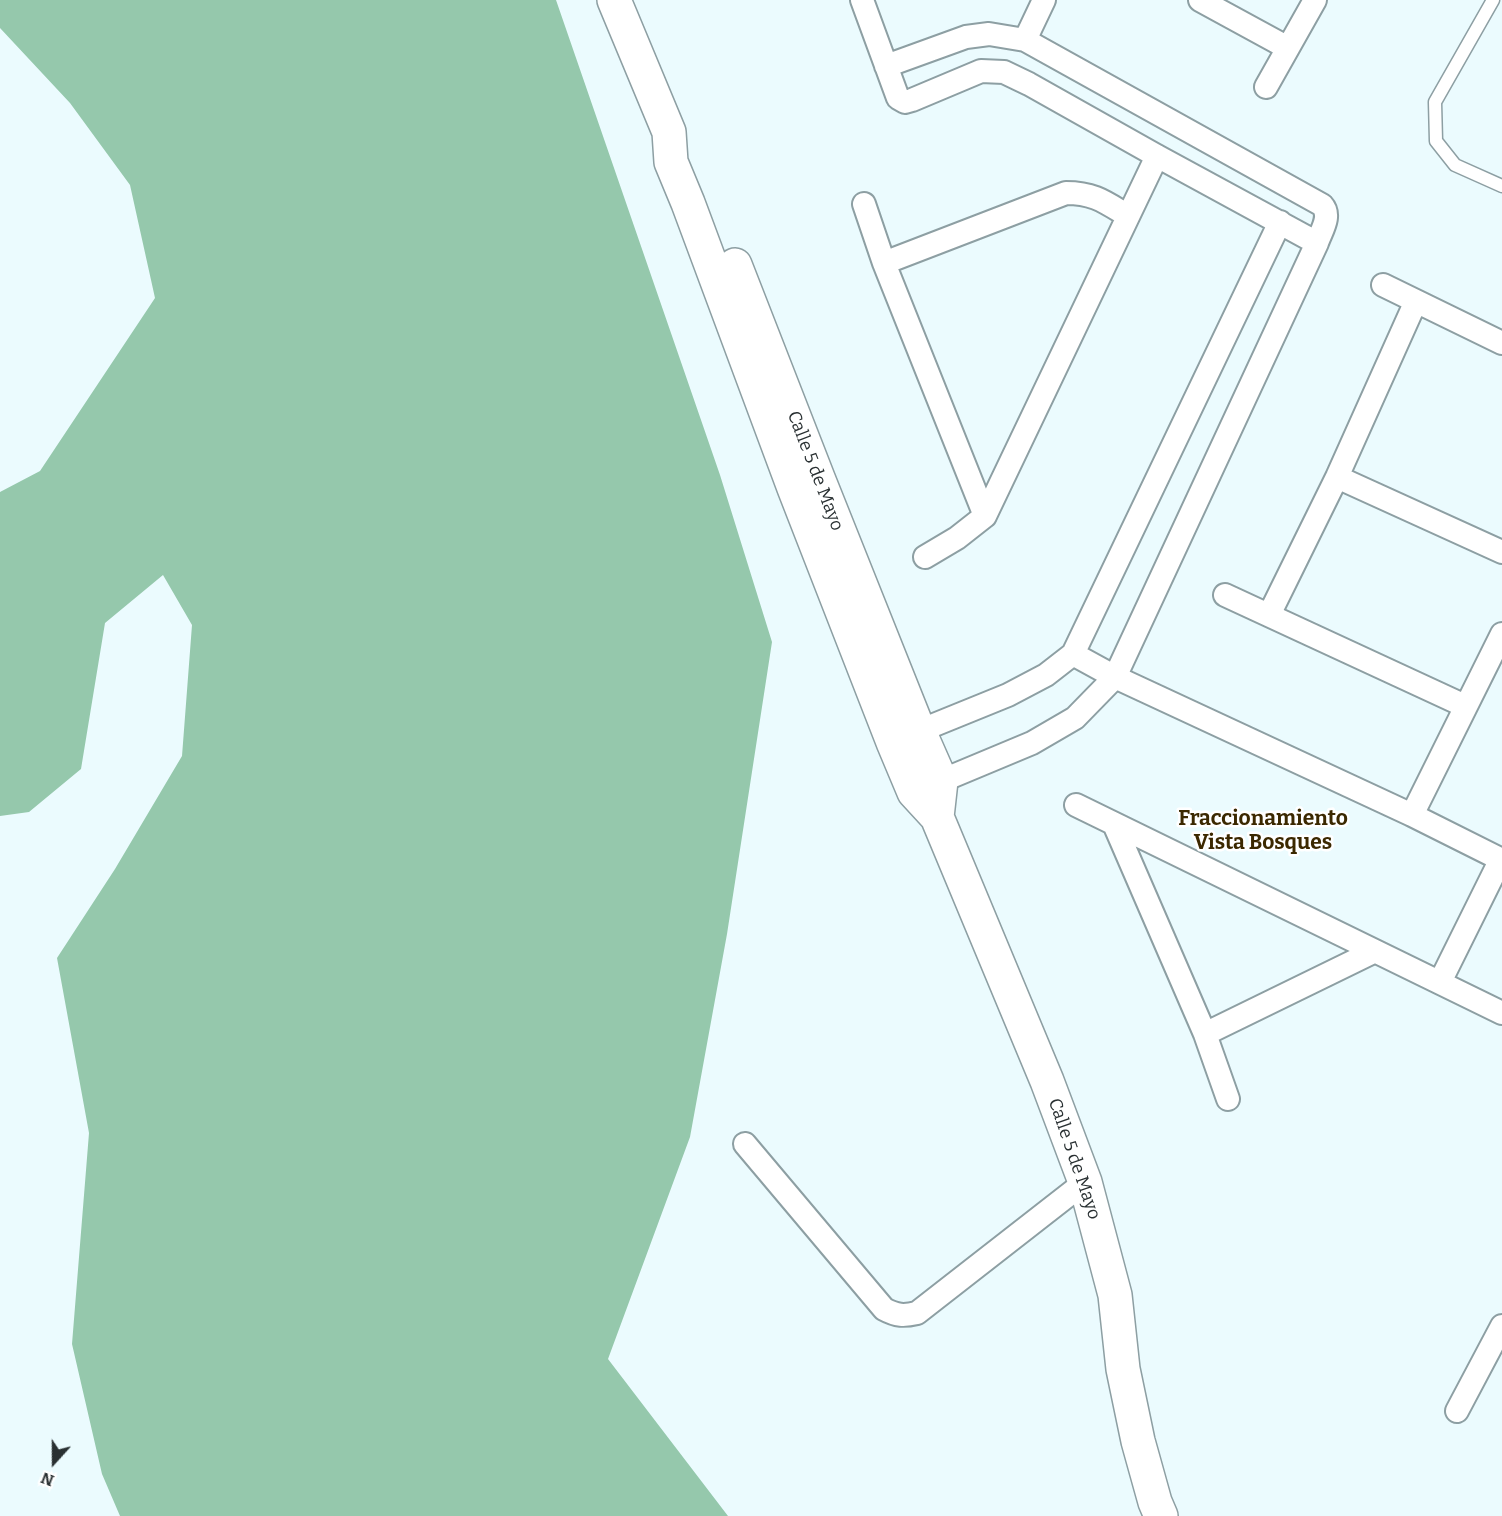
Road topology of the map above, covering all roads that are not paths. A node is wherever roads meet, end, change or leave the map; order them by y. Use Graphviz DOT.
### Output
graph roads {
  1 [pos="614,0"];
  2 [pos="862,0"];
  3 [pos="1044,0"];
  4 [pos="1200,0"];
  5 [pos="1315,0"];
  6 [pos="1493,0"];
  7 [pos="1025,40"];
  8 [pos="1288,48"];
  9 [pos="886,66"];
  10 [pos="1266,87"];
  11 [pos="1157,156"];
  12 [pos="1502,186"];
  13 [pos="864,204"];
  14 [pos="1128,216"];
  15 [pos="1280,222"];
  16 [pos="1317,243"];
  17 [pos="884,263"];
  18 [pos="1383,285"];
  19 [pos="1416,302"];
  20 [pos="1502,343"];
  21 [pos="1337,477"];
  22 [pos="985,516"];
  23 [pos="1502,552"];
  24 [pos="925,557"];
  25 [pos="1225,595"];
  26 [pos="1269,615"];
  27 [pos="1502,634"];
  28 [pos="1073,654"];
  29 [pos="1115,677"];
  30 [pos="1465,706"];
  31 [pos="906,736"];
  32 [pos="928,787"];
  33 [pos="1076,805"];
  34 [pos="1412,815"];
  35 [pos="1114,824"];
  36 [pos="1502,860"];
  37 [pos="1375,951"];
  38 [pos="1440,982"];
  39 [pos="1502,1013"];
  40 [pos="1205,1034"];
  41 [pos="1228,1099"];
  42 [pos="745,1144"];
  43 [pos="1085,1182"];
  44 [pos="1502,1326"];
  45 [pos="1456,1411"];
  46 [pos="1161,1516"];
  1 -- 31 [label="street, Calle 5 de Mayo"];
  2 -- 9 [label="street"];
  3 -- 7 [label="street"];
  4 -- 8 [label="street"];
  5 -- 8 [label="street"];
  6 -- 12 [label="lane"];
  7 -- 9 [label="street"];
  7 -- 16 [label="street"];
  8 -- 10 [label="street"];
  9 -- 11 [label="street"];
  11 -- 14 [label="street"];
  11 -- 15 [label="street"];
  13 -- 17 [label="street"];
  14 -- 17 [label="street"];
  14 -- 22 [label="street"];
  15 -- 16 [label="street"];
  15 -- 28 [label="street"];
  16 -- 29 [label="street"];
  17 -- 22 [label="street"];
  18 -- 19 [label="street"];
  19 -- 20 [label="street"];
  19 -- 21 [label="street"];
  21 -- 23 [label="street"];
  21 -- 26 [label="street"];
  22 -- 24 [label="street"];
  25 -- 26 [label="street"];
  26 -- 30 [label="street"];
  27 -- 30 [label="street"];
  28 -- 29 [label="street"];
  28 -- 31 [label="street"];
  29 -- 32 [label="street"];
  29 -- 34 [label="street"];
  30 -- 34 [label="street"];
  31 -- 32 [label="street, Calle 5 de Mayo"];
  32 -- 43 [label="street, Calle 5 de Mayo"];
  33 -- 35 [label="street"];
  34 -- 36 [label="street"];
  35 -- 37 [label="street"];
  35 -- 40 [label="street"];
  36 -- 38 [label="street"];
  37 -- 38 [label="street"];
  37 -- 40 [label="street"];
  38 -- 39 [label="street"];
  40 -- 41 [label="street"];
  42 -- 43 [label="street"];
  43 -- 46 [label="street, Calle 5 de Mayo"];
  44 -- 45 [label="street"];
}
